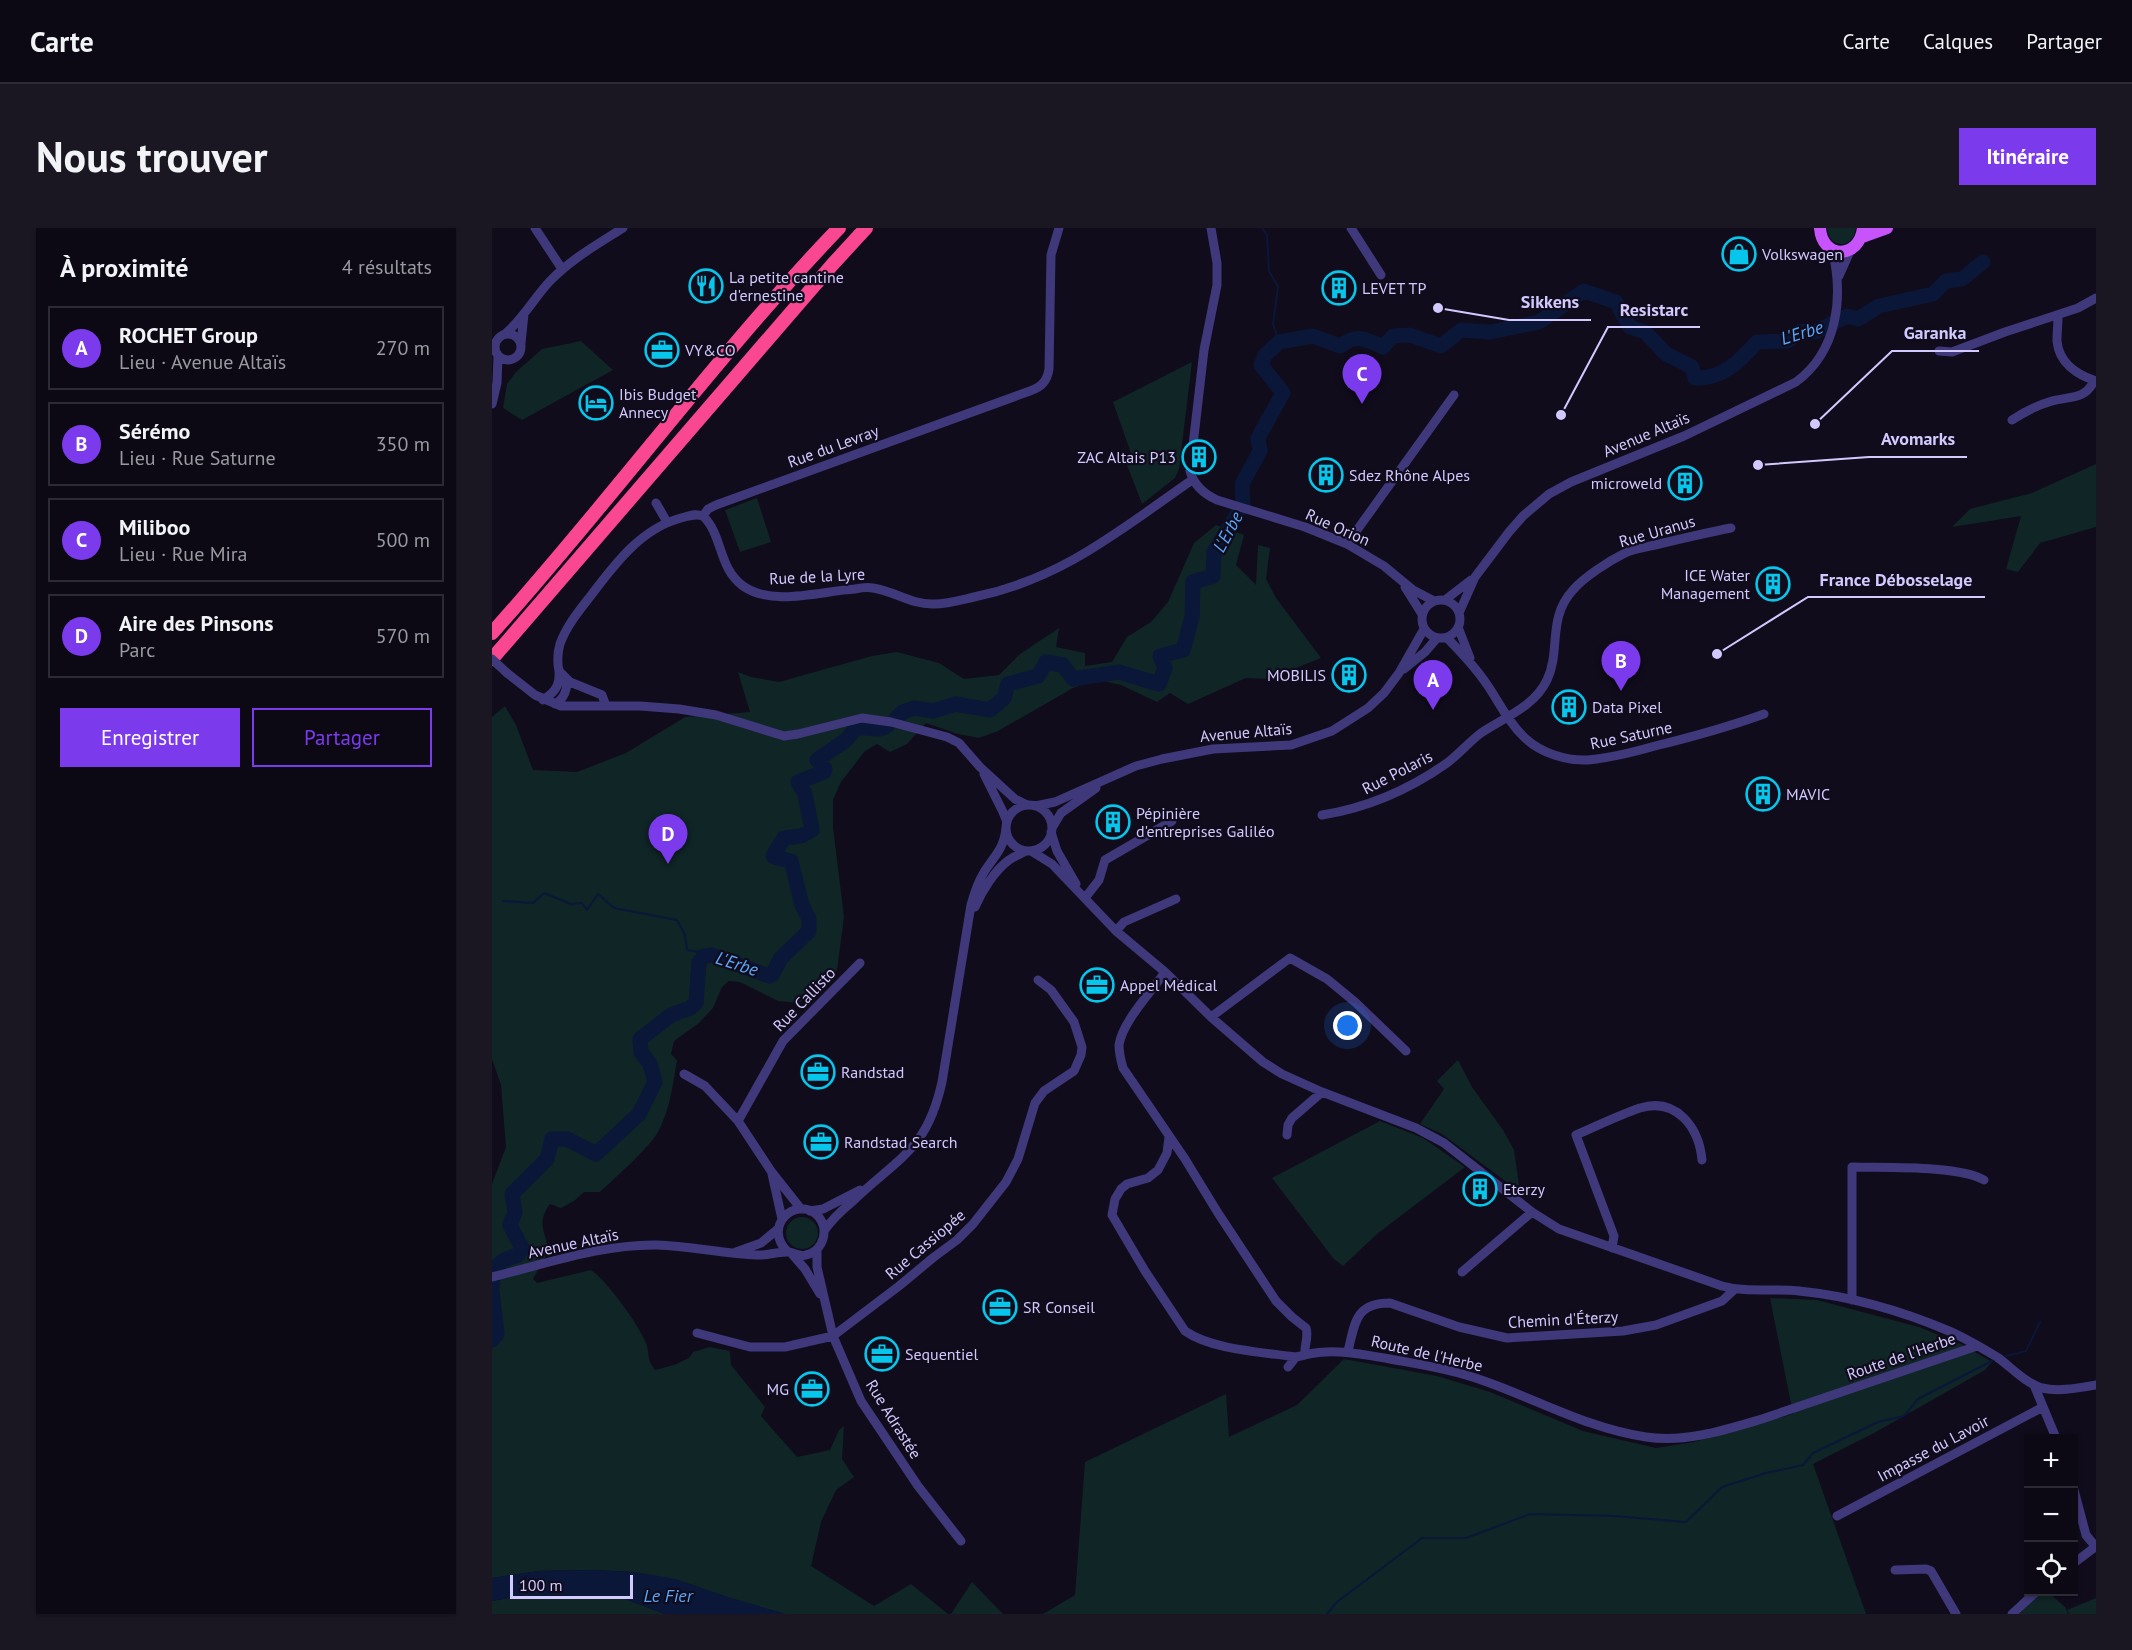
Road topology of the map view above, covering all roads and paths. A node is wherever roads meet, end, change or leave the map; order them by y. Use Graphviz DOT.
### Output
graph roads {
  1 [pos="535,228"];
  2 [pos="623,228"];
  3 [pos="839,228"];
  4 [pos="866,228"];
  5 [pos="1059,228"];
  6 [pos="1211,228"];
  7 [pos="1351,228"];
  8 [pos="1809,228"];
  9 [pos="1887,228"];
  10 [pos="1820,231"];
  11 [pos="1863,233"];
  12 [pos="1832,249"];
  13 [pos="1851,249"];
  14 [pos="562,269"];
  15 [pos="1381,275"];
  16 [pos="1838,279"];
  17 [pos="2096,298"];
  18 [pos="524,314"];
  19 [pos="2058,316"];
  20 [pos="499,336"];
  21 [pos="521,343"];
  22 [pos="1940,351"];
  23 [pos="496,353"];
  24 [pos="513,360"];
  25 [pos="2095,381"];
  26 [pos="497,383"];
  27 [pos="1454,395"];
  28 [pos="492,404"];
  29 [pos="2012,420"];
  30 [pos="1192,480"];
  31 [pos="656,503"];
  32 [pos="703,516"];
  33 [pos="667,522"];
  34 [pos="1731,528"];
  35 [pos="1347,544"];
  36 [pos="1475,577"];
  37 [pos="1400,580"];
  38 [pos="1445,600"];
  39 [pos="1434,601"];
  40 [pos="1459,613"];
  41 [pos="1422,614"];
  42 [pos="521,627"];
  43 [pos="1458,627"];
  44 [pos="1424,629"];
  45 [pos="492,633"];
  46 [pos="1442,638"];
  47 [pos="492,659"];
  48 [pos="1472,663"];
  49 [pos="492,668"];
  50 [pos="1399,672"];
  51 [pos="562,675"];
  52 [pos="543,700"];
  53 [pos="555,704"];
  54 [pos="606,706"];
  55 [pos="1764,714"];
  56 [pos="1507,717"];
  57 [pos="980,767"];
  58 [pos="1110,778"];
  59 [pos="1031,806"];
  60 [pos="1322,815"];
  61 [pos="1172,821"];
  62 [pos="1006,825"];
  63 [pos="1051,830"];
  64 [pos="1029,851"];
  65 [pos="1082,894"];
  66 [pos="1176,899"];
  67 [pos="969,921"];
  68 [pos="1116,931"];
  69 [pos="860,963"];
  70 [pos="1165,972"];
  71 [pos="1038,980"];
  72 [pos="1211,1017"];
  73 [pos="1406,1051"];
  74 [pos="684,1074"];
  75 [pos="1322,1092"];
  76 [pos="738,1121"];
  77 [pos="1287,1135"];
  78 [pos="1169,1137"];
  79 [pos="1167,1153"];
  80 [pos="1185,1159"];
  81 [pos="1702,1160"];
  82 [pos="771,1171"];
  83 [pos="1984,1180"];
  84 [pos="868,1187"];
  85 [pos="806,1210"];
  86 [pos="1532,1212"];
  87 [pos="782,1219"];
  88 [pos="777,1229"];
  89 [pos="824,1231"];
  90 [pos="1612,1248"];
  91 [pos="817,1249"];
  92 [pos="733,1252"];
  93 [pos="790,1253"];
  94 [pos="1462,1272"];
  95 [pos="492,1277"];
  96 [pos="1735,1289"];
  97 [pos="1852,1300"];
  98 [pos="825,1301"];
  99 [pos="697,1333"];
  100 [pos="833,1336"];
  101 [pos="1977,1346"];
  102 [pos="1348,1351"];
  103 [pos="1300,1356"];
  104 [pos="1287,1367"];
  105 [pos="2034,1385"];
  106 [pos="2096,1385"];
  107 [pos="2043,1407"];
  108 [pos="2054,1434"];
  109 [pos="2078,1507"];
  110 [pos="1836,1516"];
  111 [pos="961,1541"];
  112 [pos="2096,1547"];
  113 [pos="2078,1560"];
  114 [pos="1895,1570"];
  115 [pos="2032,1596"];
  116 [pos="1956,1614"];
  117 [pos="2012,1614"];
  1 -- 14 [label="street"];
  2 -- 14 [label="street"];
  3 -- 45 [label="highway"];
  4 -- 42 [label="highway"];
  5 -- 32 [label="street, Rue du Levray"];
  6 -- 30 [label="street"];
  7 -- 15 [label="street"];
  8 -- 10 [label="main road"];
  9 -- 11 [label="main road"];
  10 -- 12 [label="main road"];
  11 -- 13 [label="main road"];
  12 -- 13 [label="main road"];
  12 -- 16 [label="street"];
  13 -- 16 [label="street"];
  14 -- 18 [label="street"];
  16 -- 36 [label="street, Avenue Altaïs"];
  17 -- 19 [label="street"];
  18 -- 20 [label="street"];
  18 -- 21 [label="street"];
  19 -- 22 [label="street"];
  19 -- 25 [label="street"];
  20 -- 21 [label="street"];
  20 -- 23 [label="street"];
  21 -- 24 [label="street"];
  23 -- 24 [label="street"];
  23 -- 26 [label="street"];
  24 -- 26 [label="street"];
  25 -- 29 [label="street"];
  26 -- 28 [label="street"];
  27 -- 35 [label="street"];
  30 -- 32 [label="street, Rue de la Lyre"];
  30 -- 35 [label="street, Rue Orion"];
  31 -- 33 [label="street"];
  32 -- 33 [label="street, Rue du Levray"];
  33 -- 51 [label="street, Rue du Levray"];
  34 -- 56 [label="street, Rue Uranus"];
  35 -- 37 [label="street, Rue Orion"];
  36 -- 38 [label="street, Avenue Altaïs"];
  36 -- 40 [label="street, Avenue Altaïs"];
  37 -- 39 [label="street, Rue Orion"];
  37 -- 41 [label="street, Rue Orion"];
  38 -- 39 [label="street"];
  38 -- 40 [label="street"];
  39 -- 41 [label="street"];
  40 -- 43 [label="street"];
  41 -- 44 [label="street"];
  42 -- 47 [label="highway"];
  42 -- 49 [label="highway"];
  43 -- 46 [label="street"];
  43 -- 48 [label="street, Rue Saturne"];
  44 -- 46 [label="street"];
  44 -- 50 [label="street, Avenue Altaïs"];
  46 -- 48 [label="street, Rue Saturne"];
  46 -- 50 [label="street, Avenue Altaïs"];
  47 -- 52 [label="street, bridge"];
  48 -- 56 [label="street, Rue Saturne"];
  50 -- 58 [label="street, Avenue Altaïs"];
  51 -- 52 [label="street, Rue du Levray"];
  51 -- 53 [label="street, Rue du Levray"];
  51 -- 54 [label="street"];
  52 -- 53 [label="street"];
  53 -- 54 [label="street"];
  54 -- 57 [label="street"];
  55 -- 56 [label="street, Rue Saturne"];
  56 -- 60 [label="street, Rue Polaris"];
  57 -- 59 [label="street"];
  57 -- 62 [label="street"];
  58 -- 59 [label="street, Avenue Altaïs"];
  58 -- 63 [label="street, Avenue Altaïs"];
  59 -- 62 [label="street"];
  59 -- 63 [label="street"];
  61 -- 65 [label="street"];
  62 -- 64 [label="street"];
  62 -- 67 [label="street"];
  63 -- 64 [label="street"];
  63 -- 65 [label="street"];
  64 -- 65 [label="street"];
  64 -- 67 [label="street"];
  65 -- 68 [label="street"];
  66 -- 68 [label="street"];
  67 -- 84 [label="street"];
  68 -- 70 [label="street"];
  69 -- 76 [label="street, Rue Callisto"];
  70 -- 72 [label="street"];
  70 -- 78 [label="street"];
  71 -- 100 [label="street, Rue Cassiopée"];
  72 -- 73 [label="street"];
  72 -- 75 [label="street"];
  74 -- 76 [label="street"];
  75 -- 77 [label="street"];
  75 -- 86 [label="street"];
  76 -- 82 [label="street"];
  78 -- 79 [label="street"];
  78 -- 80 [label="street"];
  79 -- 80 [label="street"];
  79 -- 103 [label="street, Route de l'Herbe"];
  80 -- 103 [label="street"];
  81 -- 90 [label="street"];
  82 -- 85 [label="street"];
  82 -- 87 [label="street"];
  83 -- 97 [label="street"];
  84 -- 85 [label="street"];
  84 -- 89 [label="street"];
  85 -- 87 [label="street"];
  85 -- 89 [label="street"];
  86 -- 90 [label="street"];
  86 -- 94 [label="street"];
  87 -- 88 [label="street"];
  88 -- 92 [label="street, Avenue Altaïs"];
  88 -- 93 [label="street"];
  89 -- 91 [label="street"];
  90 -- 96 [label="street"];
  91 -- 93 [label="street"];
  91 -- 98 [label="street, Rue Adrastée"];
  92 -- 93 [label="street, Avenue Altaïs"];
  92 -- 95 [label="street, Avenue Altaïs"];
  93 -- 98 [label="street, Rue Adrastée"];
  96 -- 97 [label="street"];
  96 -- 102 [label="street, Chemin d'Éterzy"];
  97 -- 101 [label="street"];
  98 -- 100 [label="street, Rue Adrastée"];
  99 -- 100 [label="street"];
  100 -- 111 [label="street, Rue Adrastée"];
  101 -- 102 [label="street, Route de l'Herbe"];
  101 -- 105 [label="street"];
  102 -- 103 [label="street, Route de l'Herbe"];
  103 -- 104 [label="street"];
  105 -- 106 [label="street"];
  105 -- 107 [label="street"];
  107 -- 108 [label="street"];
  107 -- 110 [label="street, Impasse du Lavoir"];
  109 -- 112 [label="street"];
  112 -- 113 [label="street"];
  114 -- 116 [label="street"];
  115 -- 117 [label="street"];
}
